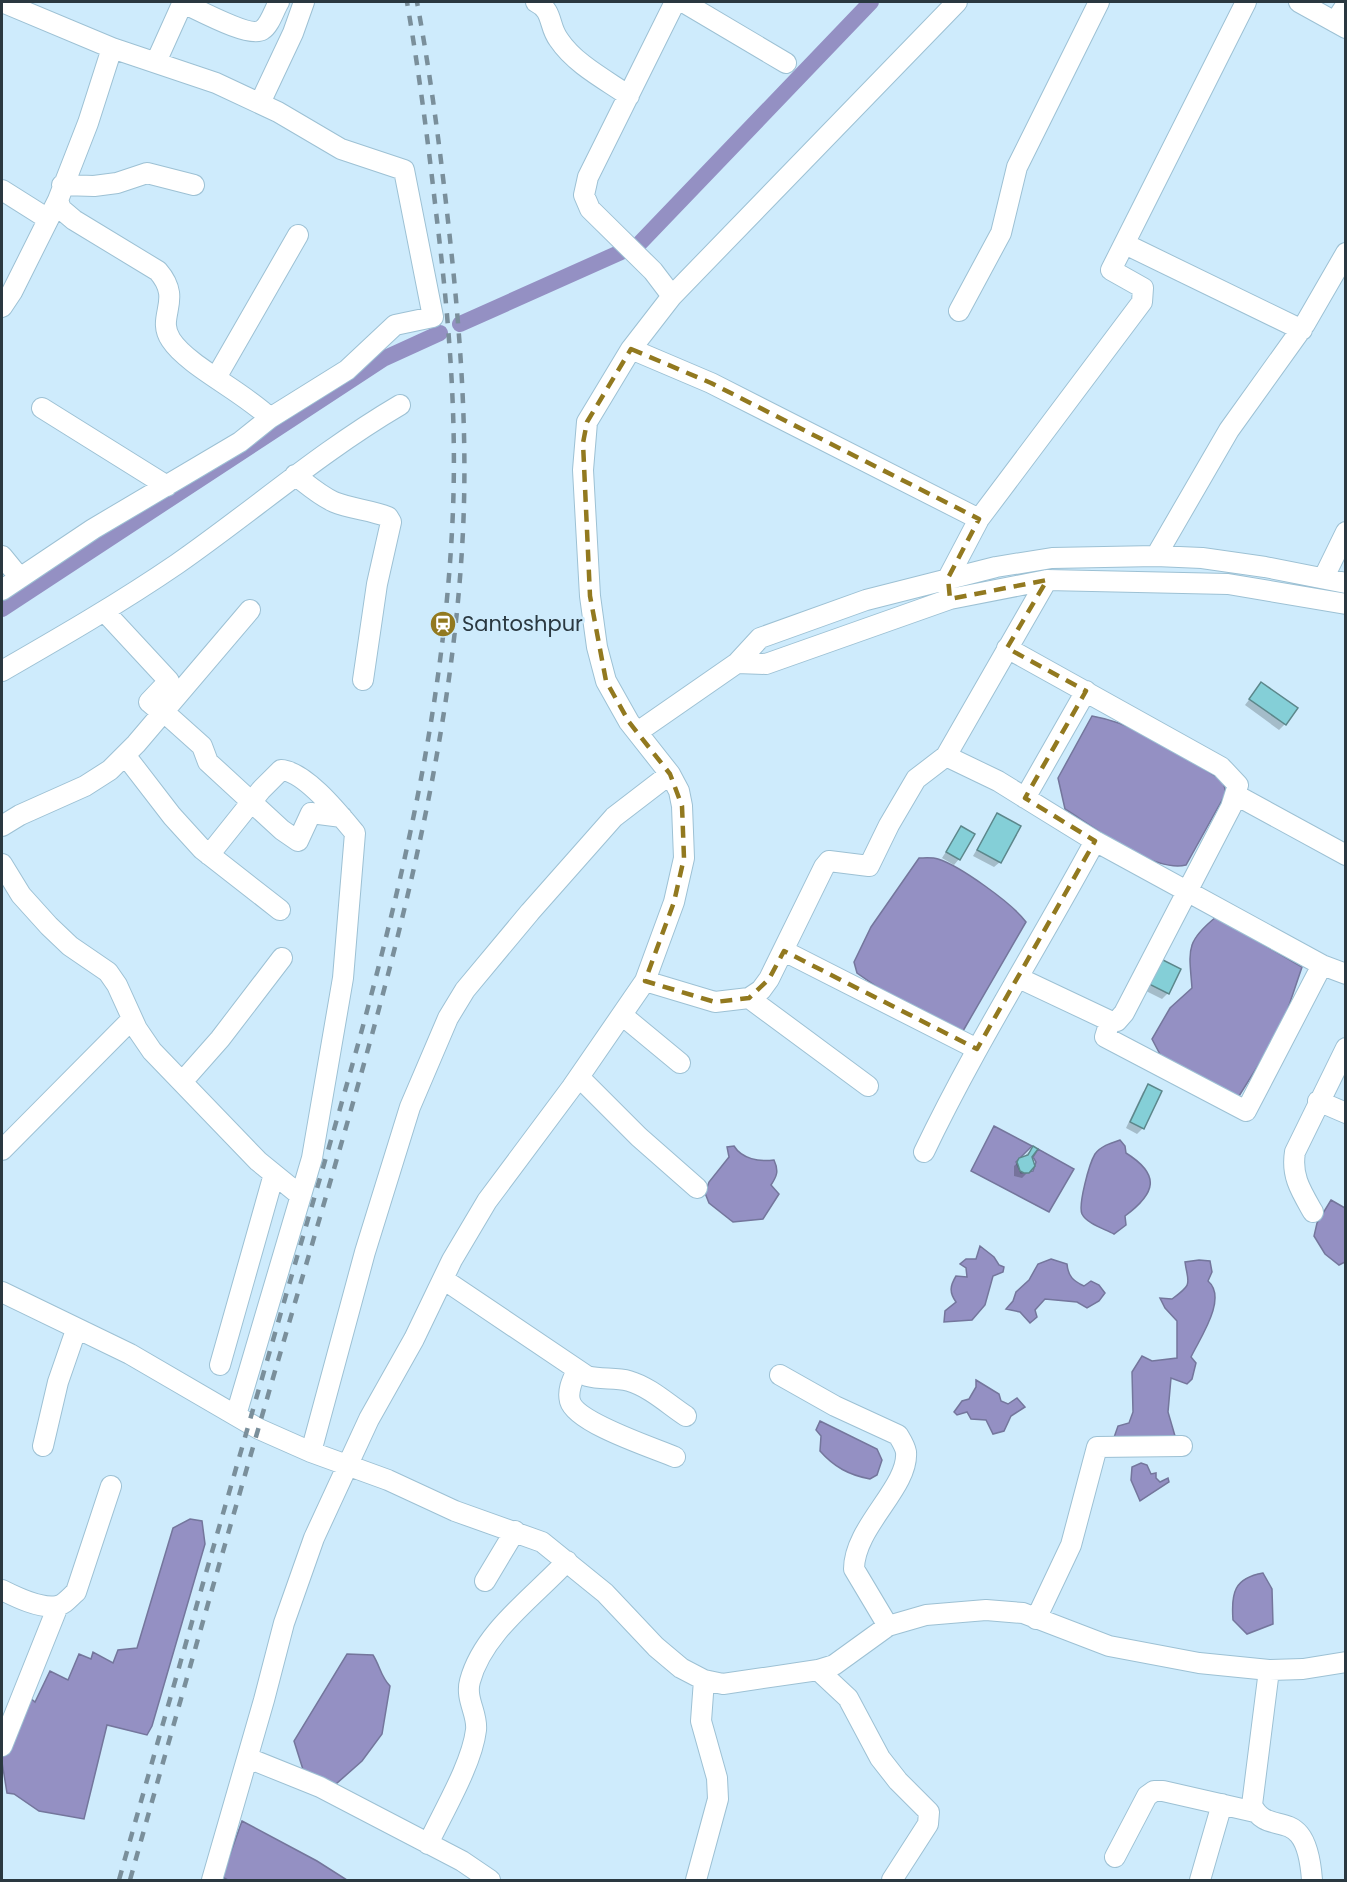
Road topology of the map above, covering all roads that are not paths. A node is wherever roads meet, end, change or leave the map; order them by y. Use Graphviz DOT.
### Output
graph roads {
  1 [pos="2,2"];
  2 [pos="183,2"];
  3 [pos="279,2"];
  4 [pos="304,2"];
  5 [pos="536,2"];
  6 [pos="675,2"];
  7 [pos="683,2"];
  8 [pos="957,2"];
  9 [pos="1099,2"];
  10 [pos="1246,2"];
  11 [pos="1299,2"];
  12 [pos="1342,18"];
  13 [pos="112,48"];
  14 [pos="156,62"];
  15 [pos="786,63"];
  16 [pos="629,96"];
  17 [pos="260,103"];
  18 [pos="194,184"];
  19 [pos="2,190"];
  20 [pos="60,192"];
  21 [pos="48,219"];
  22 [pos="298,235"];
  23 [pos="1125,244"];
  24 [pos="1346,253"];
  25 [pos="672,296"];
  26 [pos="2,307"];
  27 [pos="959,310"];
  28 [pos="1302,330"];
  29 [pos="631,349"];
  30 [pos="217,376"];
  31 [pos="400,405"];
  32 [pos="42,408"];
  33 [pos="270,418"];
  34 [pos="295,475"];
  35 [pos="167,486"];
  36 [pos="979,519"];
  37 [pos="1346,532"];
  38 [pos="2,556"];
  39 [pos="1156,556"];
  40 [pos="1324,577"];
  41 [pos="20,578"];
  42 [pos="948,578"];
  43 [pos="1047,580"];
  44 [pos="1346,583"];
  45 [pos="2,590"];
  46 [pos="950,599"];
  47 [pos="1346,603"];
  48 [pos="250,610"];
  49 [pos="105,612"];
  50 [pos="1007,648"];
  51 [pos="737,663"];
  52 [pos="2,671"];
  53 [pos="363,680"];
  54 [pos="1086,691"];
  55 [pos="163,713"];
  56 [pos="639,732"];
  57 [pos="125,755"];
  58 [pos="946,756"];
  59 [pos="670,774"];
  60 [pos="1236,795"];
  61 [pos="1025,798"];
  62 [pos="251,802"];
  63 [pos="342,817"];
  64 [pos="2,826"];
  65 [pos="1095,841"];
  66 [pos="209,855"];
  67 [pos="1346,855"];
  68 [pos="2,864"];
  69 [pos="1187,891"];
  70 [pos="280,910"];
  71 [pos="784,951"];
  72 [pos="282,958"];
  73 [pos="1322,965"];
  74 [pos="1346,974"];
  75 [pos="1019,978"];
  76 [pos="645,981"];
  77 [pos="749,998"];
  78 [pos="622,1015"];
  79 [pos="132,1019"];
  80 [pos="1110,1022"];
  81 [pos="1346,1048"];
  82 [pos="977,1049"];
  83 [pos="680,1063"];
  84 [pos="579,1077"];
  85 [pos="182,1082"];
  86 [pos="868,1086"];
  87 [pos="1318,1101"];
  88 [pos="1346,1113"];
  89 [pos="2,1150"];
  90 [pos="924,1152"];
  91 [pos="274,1174"];
  92 [pos="697,1188"];
  93 [pos="301,1196"];
  94 [pos="1313,1212"];
  95 [pos="443,1280"];
  96 [pos="2,1292"];
  97 [pos="76,1330"];
  98 [pos="220,1365"];
  99 [pos="577,1370"];
  100 [pos="780,1375"];
  101 [pos="236,1415"];
  102 [pos="686,1416"];
  103 [pos="43,1446"];
  104 [pos="1182,1446"];
  105 [pos="311,1452"];
  106 [pos="675,1457"];
  107 [pos="350,1465"];
  108 [pos="111,1486"];
  109 [pos="515,1531"];
  110 [pos="567,1561"];
  111 [pos="485,1581"];
  112 [pos="2,1590"];
  113 [pos="58,1606"];
  114 [pos="1036,1619"];
  115 [pos="888,1626"];
  116 [pos="1346,1662"];
  117 [pos="818,1670"];
  118 [pos="1269,1670"];
  119 [pos="704,1680"];
  120 [pos="3,1742"];
  121 [pos="248,1758"];
  122 [pos="1222,1804"];
  123 [pos="1255,1812"];
  124 [pos="429,1844"];
  125 [pos="1115,1857"];
  126 [pos="487,1879"];
  127 [pos="212,1881"];
  128 [pos="696,1881"];
  129 [pos="892,1881"];
  130 [pos="1200,1881"];
  131 [pos="1312,1881"];
  1 -- 13 [label="street"];
  2 -- 3 [label="street"];
  2 -- 14 [label="street"];
  4 -- 17 [label="street"];
  5 -- 16 [label="street"];
  6 -- 16 [label="street"];
  7 -- 15 [label="street"];
  8 -- 25 [label="street"];
  9 -- 27 [label="street"];
  10 -- 23 [label="street"];
  11 -- 12 [label="street"];
  13 -- 14 [label="street"];
  13 -- 20 [label="street"];
  14 -- 17 [label="street"];
  16 -- 25 [label="street"];
  17 -- 33 [label="street"];
  18 -- 20 [label="street"];
  19 -- 21 [label="street"];
  20 -- 21 [label="street"];
  20 -- 30 [label="street"];
  21 -- 26 [label="street"];
  22 -- 30 [label="street"];
  23 -- 28 [label="street"];
  23 -- 36 [label="street"];
  24 -- 28 [label="street"];
  25 -- 29 [label="street"];
  28 -- 39 [label="street"];
  29 -- 36 [label="street"];
  29 -- 56 [label="street"];
  30 -- 33 [label="street"];
  31 -- 34 [label="street"];
  32 -- 35 [label="street"];
  33 -- 35 [label="street"];
  34 -- 49 [label="street"];
  34 -- 53 [label="street"];
  35 -- 41 [label="street"];
  36 -- 42 [label="street"];
  37 -- 40 [label="street"];
  38 -- 41 [label="street"];
  39 -- 40 [label="street"];
  39 -- 42 [label="street"];
  40 -- 44 [label="street"];
  41 -- 45 [label="street"];
  42 -- 46 [label="street"];
  42 -- 51 [label="street"];
  43 -- 46 [label="street"];
  43 -- 47 [label="street"];
  43 -- 50 [label="street"];
  46 -- 51 [label="street"];
  48 -- 55 [label="street"];
  49 -- 52 [label="street"];
  49 -- 55 [label="street"];
  50 -- 54 [label="street"];
  50 -- 58 [label="street"];
  51 -- 56 [label="street"];
  54 -- 60 [label="street"];
  54 -- 61 [label="street"];
  55 -- 57 [label="street"];
  55 -- 62 [label="street"];
  56 -- 59 [label="street"];
  57 -- 64 [label="street"];
  57 -- 66 [label="street"];
  58 -- 61 [label="street"];
  58 -- 71 [label="street"];
  59 -- 76 [label="street"];
  59 -- 105 [label="street"];
  60 -- 67 [label="street"];
  60 -- 69 [label="street"];
  61 -- 65 [label="street"];
  62 -- 63 [label="street"];
  62 -- 63 [label="street"];
  62 -- 66 [label="street"];
  63 -- 93 [label="street"];
  65 -- 69 [label="street"];
  65 -- 75 [label="street"];
  66 -- 70 [label="street"];
  68 -- 79 [label="street"];
  69 -- 73 [label="street"];
  69 -- 80 [label="street"];
  71 -- 77 [label="street"];
  71 -- 82 [label="street"];
  72 -- 85 [label="street"];
  73 -- 74 [label="street"];
  73 -- 80 [label="street"];
  75 -- 80 [label="street"];
  75 -- 82 [label="street"];
  76 -- 77 [label="street"];
  76 -- 78 [label="street"];
  77 -- 86 [label="street"];
  78 -- 83 [label="street"];
  78 -- 84 [label="street"];
  79 -- 85 [label="street"];
  79 -- 89 [label="street"];
  81 -- 87 [label="street"];
  82 -- 90 [label="street"];
  84 -- 92 [label="street"];
  84 -- 95 [label="street"];
  85 -- 91 [label="street"];
  87 -- 88 [label="street"];
  87 -- 94 [label="street"];
  91 -- 93 [label="street"];
  91 -- 98 [label="street"];
  93 -- 101 [label="street"];
  95 -- 99 [label="street"];
  95 -- 107 [label="street"];
  96 -- 97 [label="street"];
  97 -- 101 [label="street"];
  97 -- 103 [label="street"];
  99 -- 102 [label="street"];
  99 -- 106 [label="street"];
  100 -- 115 [label="street"];
  101 -- 105 [label="street"];
  104 -- 114 [label="street"];
  105 -- 107 [label="street"];
  107 -- 109 [label="street"];
  107 -- 121 [label="street"];
  108 -- 113 [label="street"];
  109 -- 110 [label="street"];
  109 -- 111 [label="street"];
  110 -- 119 [label="street"];
  110 -- 124 [label="street"];
  112 -- 113 [label="street"];
  113 -- 120 [label="street"];
  114 -- 115 [label="street"];
  114 -- 118 [label="street"];
  115 -- 117 [label="street"];
  116 -- 118 [label="street"];
  117 -- 119 [label="street"];
  117 -- 129 [label="street"];
  118 -- 123 [label="street"];
  119 -- 128 [label="street"];
  121 -- 124 [label="street"];
  121 -- 127 [label="street"];
  122 -- 123 [label="street"];
  122 -- 125 [label="street"];
  122 -- 130 [label="street"];
  123 -- 131 [label="street"];
  124 -- 126 [label="street"];
}
